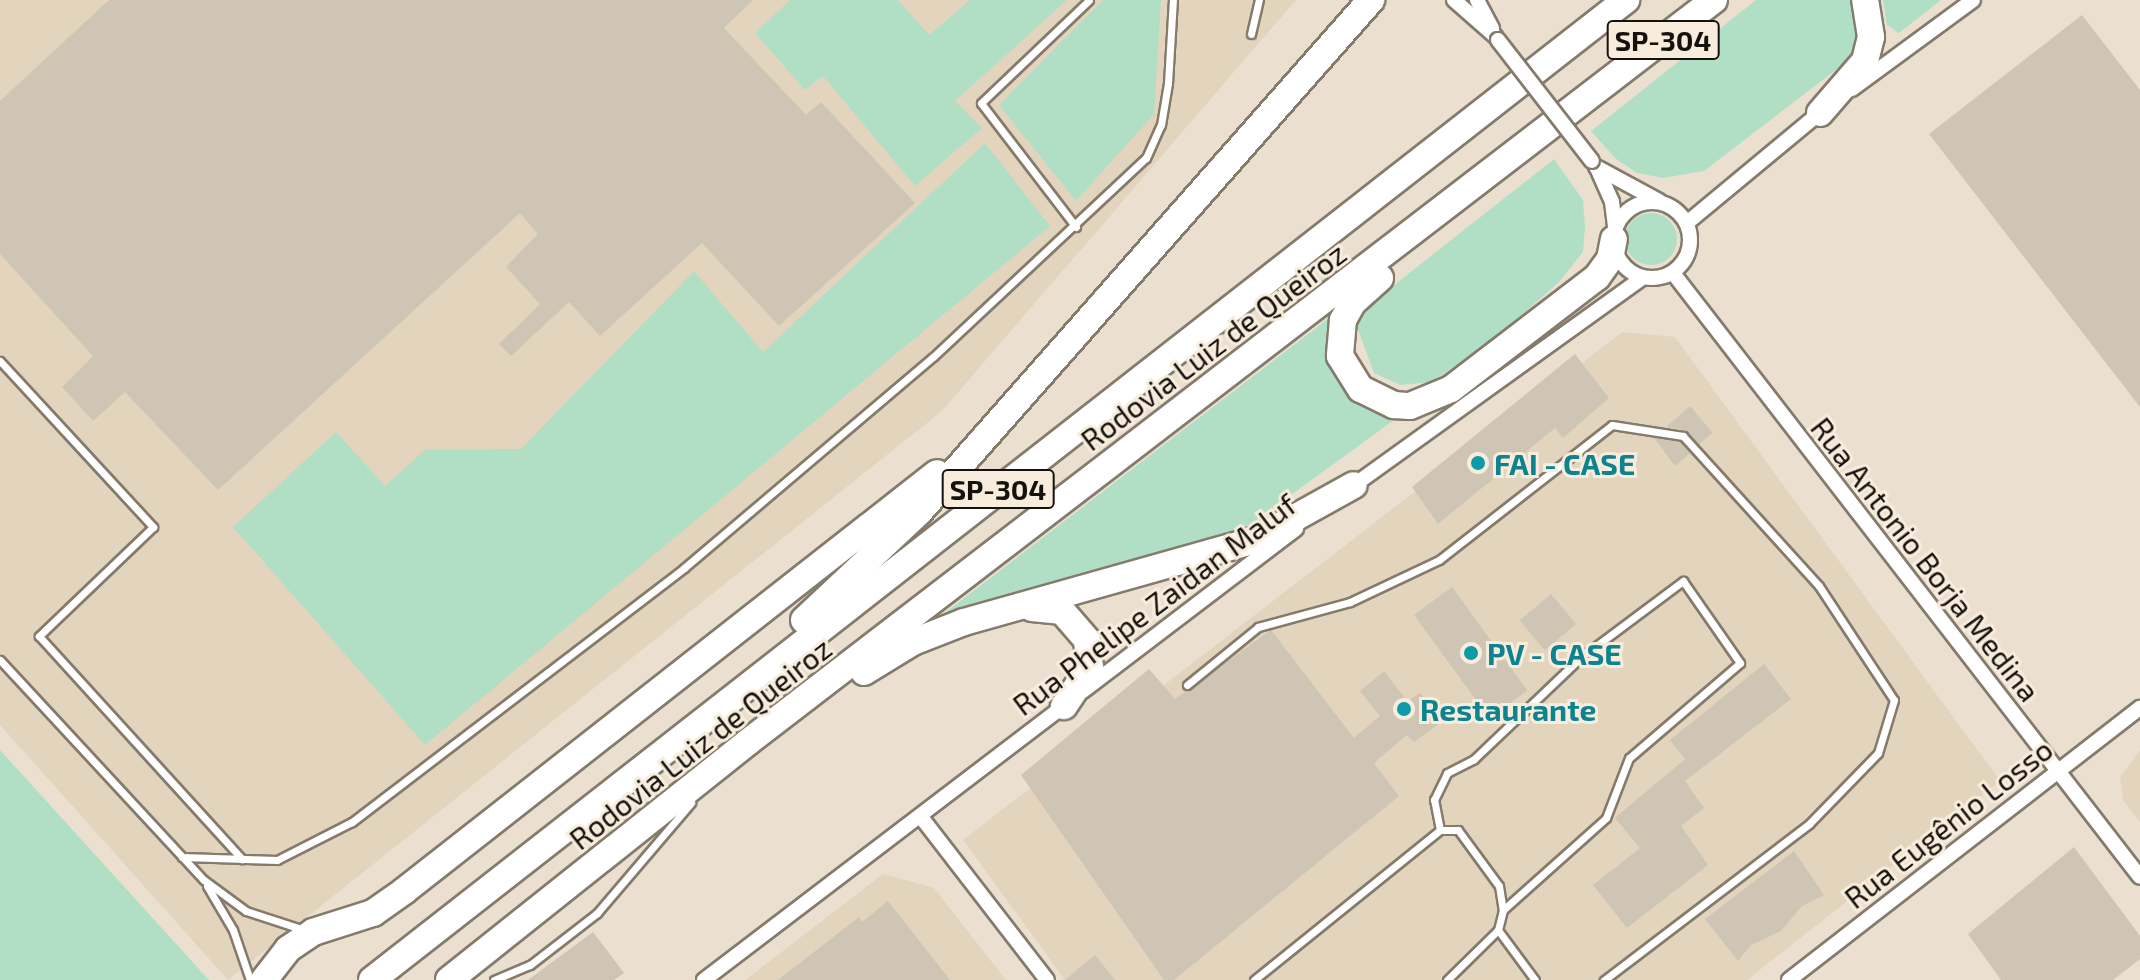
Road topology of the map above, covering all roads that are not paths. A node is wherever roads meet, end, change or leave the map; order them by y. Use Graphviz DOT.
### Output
graph roads {
  1 [pos="1089,0"];
  2 [pos="1173,0"];
  3 [pos="1259,0"];
  4 [pos="1371,0"];
  5 [pos="1454,0"];
  6 [pos="1477,0"];
  7 [pos="1626,0"];
  8 [pos="1714,0"];
  9 [pos="1733,0"];
  10 [pos="1865,0"];
  11 [pos="1973,0"];
  12 [pos="1251,34"];
  13 [pos="1497,38"];
  14 [pos="1612,79"];
  15 [pos="1820,113"];
  16 [pos="1513,157"];
  17 [pos="1594,164"];
  18 [pos="1662,203"];
  19 [pos="1687,223"];
  20 [pos="1076,227"];
  21 [pos="1614,234"];
  22 [pos="1673,273"];
  23 [pos="1642,278"];
  24 [pos="0,361"];
  25 [pos="987,434"];
  26 [pos="1354,485"];
  27 [pos="1008,609"];
  28 [pos="0,660"];
  29 [pos="1187,685"];
  30 [pos="1064,706"];
  31 [pos="2140,708"];
  32 [pos="748,742"];
  33 [pos="2057,771"];
  34 [pos="921,817"];
  35 [pos="1440,830"];
  36 [pos="555,835"];
  37 [pos="182,857"];
  38 [pos="242,859"];
  39 [pos="2140,877"];
  40 [pos="204,880"];
  41 [pos="1503,910"];
  42 [pos="1498,930"];
  43 [pos="313,932"];
  44 [pos="250,980"];
  45 [pos="264,980"];
  46 [pos="372,980"];
  47 [pos="449,980"];
  48 [pos="494,980"];
  49 [pos="704,980"];
  50 [pos="1047,980"];
  51 [pos="1254,980"];
  52 [pos="1447,980"];
  53 [pos="1535,980"];
  54 [pos="1604,980"];
  55 [pos="1789,980"];
  1 -- 20 [label="lane"];
  2 -- 20 [label="lane"];
  3 -- 12 [label="lane"];
  4 -- 25 [label="highway"];
  5 -- 13 [label="street"];
  6 -- 13 [label="street"];
  7 -- 36 [label="highway, Rodovia Luiz de Queiroz / SP-304"];
  8 -- 14 [label="highway, Rodovia Luiz de Queiroz / SP-304"];
  9 -- 14 [label="highway"];
  10 -- 15 [label="highway"];
  11 -- 15 [label="street"];
  13 -- 17 [label="street, bridge"];
  14 -- 16 [label="highway, Rodovia Luiz de Queiroz / SP-304"];
  15 -- 19 [label="street"];
  16 -- 21 [label="highway"];
  16 -- 32 [label="highway, Rodovia Luiz de Queiroz / SP-304"];
  17 -- 18 [label="street"];
  17 -- 21 [label="street"];
  18 -- 19 [label="street"];
  18 -- 21 [label="street"];
  19 -- 22 [label="street"];
  20 -- 38 [label="lane"];
  21 -- 23 [label="street"];
  22 -- 23 [label="street"];
  22 -- 33 [label="street, Rua Antonio Borja Medina"];
  23 -- 26 [label="street, Rua Phelipe Zaidan Maluf"];
  24 -- 38 [label="lane"];
  25 -- 36 [label="highway"];
  25 -- 43 [label="highway"];
  26 -- 27 [label="highway"];
  26 -- 30 [label="street, Rua Phelipe Zaidan Maluf"];
  27 -- 30 [label="highway"];
  27 -- 32 [label="highway"];
  28 -- 37 [label="lane"];
  29 -- 54 [label="lane"];
  30 -- 34 [label="street, Rua Phelipe Zaidan Maluf"];
  31 -- 33 [label="street, Rua Eugênio Losso"];
  32 -- 47 [label="highway, Rodovia Luiz de Queiroz / SP-304"];
  32 -- 48 [label="lane"];
  33 -- 39 [label="street, Rua Antonio Borja Medina"];
  33 -- 55 [label="street, Rua Eugênio Losso"];
  34 -- 49 [label="street, Rua Phelipe Zaidan Maluf"];
  34 -- 50 [label="street"];
  35 -- 41 [label="lane"];
  35 -- 41 [label="lane"];
  35 -- 51 [label="lane"];
  36 -- 46 [label="highway, Rodovia Luiz de Queiroz / SP-304"];
  37 -- 38 [label="lane"];
  37 -- 40 [label="lane"];
  40 -- 43 [label="lane"];
  40 -- 44 [label="lane"];
  41 -- 42 [label="lane"];
  42 -- 52 [label="lane"];
  42 -- 53 [label="lane"];
  43 -- 45 [label="highway"];
}
